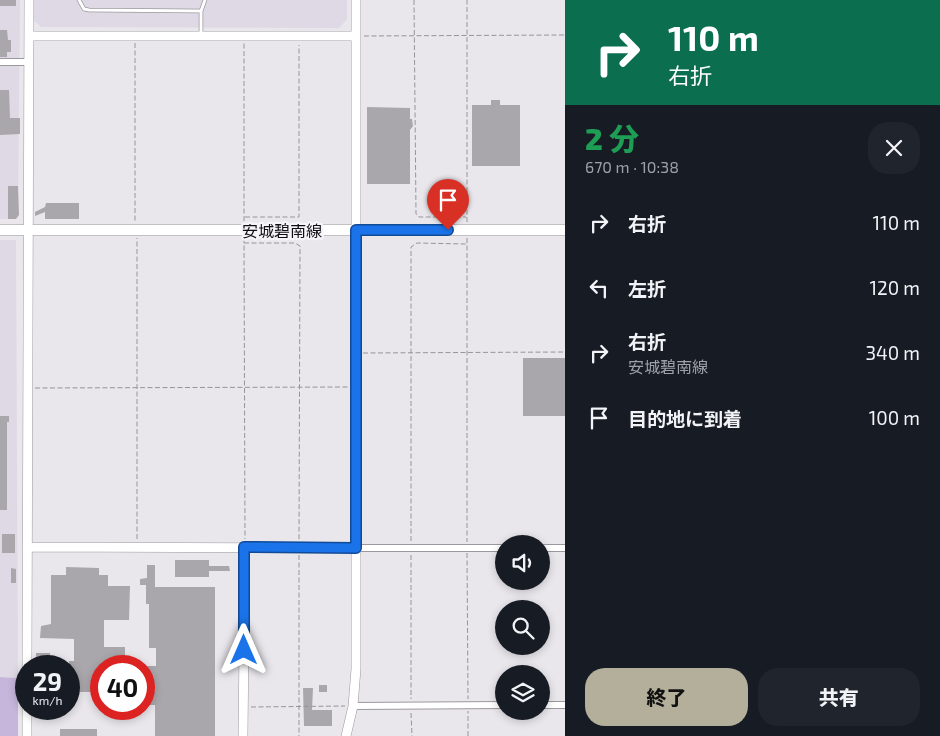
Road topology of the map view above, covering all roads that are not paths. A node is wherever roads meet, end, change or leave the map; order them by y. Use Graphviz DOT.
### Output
graph roads {
  1 [pos="29,0"];
  2 [pos="78,0"];
  3 [pos="205,0"];
  4 [pos="356,0"];
  5 [pos="201,11"];
  6 [pos="29,36"];
  7 [pos="200,36"];
  8 [pos="356,36"];
  9 [pos="0,62"];
  10 [pos="28,62"];
  11 [pos="0,230"];
  12 [pos="28,230"];
  13 [pos="356,230"];
  14 [pos="565,230"];
  15 [pos="27,547"];
  16 [pos="244,547"];
  17 [pos="356,548"];
  18 [pos="495,548"];
  19 [pos="550,548"];
  20 [pos="565,548"];
  21 [pos="27,655"];
  22 [pos="550,705"];
  23 [pos="565,705"];
  24 [pos="353,706"];
  25 [pos="495,706"];
  26 [pos="27,720"];
  27 [pos="27,736"];
  28 [pos="243,736"];
  29 [pos="346,736"];
  1 -- 6 [label="street"];
  2 -- 5 [label="lane"];
  3 -- 5 [label="lane"];
  4 -- 8 [label="street"];
  5 -- 7 [label="lane"];
  6 -- 7 [label="street"];
  6 -- 10 [label="street"];
  7 -- 8 [label="street"];
  8 -- 13 [label="street"];
  9 -- 10 [label="street"];
  10 -- 12 [label="street"];
  11 -- 12 [label="main road, 安城碧南線"];
  12 -- 13 [label="main road, 安城碧南線"];
  12 -- 15 [label="street"];
  13 -- 14 [label="main road, 安城碧南線"];
  13 -- 17 [label="street"];
  15 -- 16 [label="street"];
  15 -- 21 [label="street"];
  16 -- 17 [label="street"];
  16 -- 28 [label="street"];
  17 -- 18 [label="street"];
  17 -- 24 [label="street"];
  19 -- 20 [label="street"];
  22 -- 23 [label="street"];
  24 -- 25 [label="street"];
  24 -- 29 [label="street"];
  26 -- 27 [label="street"];
}
